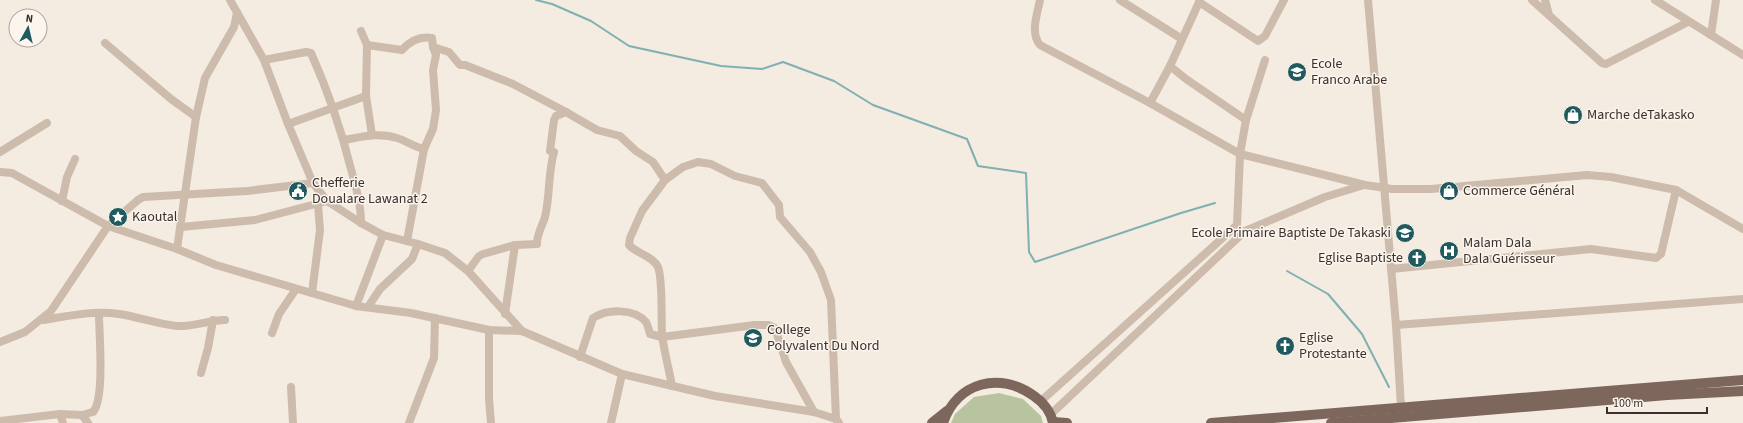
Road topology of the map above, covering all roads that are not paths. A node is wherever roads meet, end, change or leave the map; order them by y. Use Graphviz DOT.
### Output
graph roads {
  1 [pos="230,0"];
  2 [pos="1040,0"];
  3 [pos="1120,0"];
  4 [pos="1275,0"];
  5 [pos="1284,0"];
  6 [pos="1368,0"];
  7 [pos="1532,0"];
  8 [pos="1545,0"];
  9 [pos="1655,0"];
  10 [pos="1716,0"];
  11 [pos="1200,1"];
  12 [pos="1278,11"];
  13 [pos="237,13"];
  14 [pos="1549,15"];
  15 [pos="1688,22"];
  16 [pos="361,31"];
  17 [pos="1711,35"];
  18 [pos="1182,39"];
  19 [pos="105,43"];
  20 [pos="367,45"];
  21 [pos="434,47"];
  22 [pos="1743,54"];
  23 [pos="264,60"];
  24 [pos="1266,60"];
  25 [pos="1170,66"];
  26 [pos="366,96"];
  27 [pos="1150,103"];
  28 [pos="334,108"];
  29 [pos="566,112"];
  30 [pos="196,117"];
  31 [pos="1246,120"];
  32 [pos="47,123"];
  33 [pos="288,124"];
  34 [pos="372,135"];
  35 [pos="344,140"];
  36 [pos="424,149"];
  37 [pos="0,152"];
  38 [pos="1240,154"];
  39 [pos="75,159"];
  40 [pos="0,172"];
  41 [pos="665,180"];
  42 [pos="313,184"];
  43 [pos="1365,185"];
  44 [pos="1384,188"];
  45 [pos="1676,190"];
  46 [pos="186,195"];
  47 [pos="62,201"];
  48 [pos="328,201"];
  49 [pos="318,204"];
  50 [pos="361,224"];
  51 [pos="108,226"];
  52 [pos="181,227"];
  53 [pos="1743,229"];
  54 [pos="383,235"];
  55 [pos="407,241"];
  56 [pos="418,244"];
  57 [pos="515,245"];
  58 [pos="177,248"];
  59 [pos="1391,269"];
  60 [pos="468,271"];
  61 [pos="296,289"];
  62 [pos="312,293"];
  63 [pos="1743,299"];
  64 [pos="356,306"];
  65 [pos="368,307"];
  66 [pos="99,314"];
  67 [pos="505,314"];
  68 [pos="435,318"];
  69 [pos="43,320"];
  70 [pos="213,320"];
  71 [pos="225,320"];
  72 [pos="1396,325"];
  73 [pos="489,330"];
  74 [pos="522,331"];
  75 [pos="272,333"];
  76 [pos="662,337"];
  77 [pos="0,342"];
  78 [pos="580,357"];
  79 [pos="201,373"];
  80 [pos="622,374"];
  81 [pos="1743,380"];
  82 [pos="672,386"];
  83 [pos="290,388"];
  84 [pos="1743,391"];
  85 [pos="1041,401"];
  86 [pos="1400,407"];
  87 [pos="947,411"];
  88 [pos="814,412"];
  89 [pos="60,414"];
  90 [pos="82,415"];
  91 [pos="1052,420"];
  92 [pos="1395,420"];
  93 [pos="0,421"];
  94 [pos="838,421"];
  95 [pos="64,423"];
  96 [pos="88,423"];
  97 [pos="293,423"];
  98 [pos="409,423"];
  99 [pos="491,423"];
  100 [pos="611,423"];
  101 [pos="932,423"];
  102 [pos="943,423"];
  103 [pos="1067,423"];
  104 [pos="1211,423"];
  105 [pos="1331,423"];
  1 -- 13 [label="street"];
  2 -- 27 [label="street"];
  3 -- 18 [label="street"];
  4 -- 12 [label="street"];
  5 -- 12 [label="street"];
  6 -- 44 [label="street"];
  7 -- 14 [label="street"];
  8 -- 14 [label="street"];
  9 -- 15 [label="street"];
  10 -- 17 [label="street"];
  11 -- 12 [label="street"];
  11 -- 18 [label="street"];
  13 -- 23 [label="street"];
  13 -- 30 [label="street"];
  14 -- 15 [label="street"];
  15 -- 17 [label="street"];
  16 -- 20 [label="street"];
  17 -- 22 [label="street"];
  18 -- 25 [label="street"];
  19 -- 30 [label="street"];
  20 -- 21 [label="street"];
  20 -- 26 [label="street"];
  21 -- 29 [label="street"];
  21 -- 36 [label="street"];
  23 -- 28 [label="street"];
  23 -- 33 [label="street"];
  24 -- 31 [label="street"];
  25 -- 27 [label="street"];
  25 -- 31 [label="street"];
  26 -- 28 [label="street"];
  26 -- 34 [label="street"];
  27 -- 38 [label="street"];
  28 -- 33 [label="street"];
  28 -- 35 [label="street"];
  29 -- 41 [label="street"];
  29 -- 57 [label="street"];
  30 -- 46 [label="street"];
  31 -- 38 [label="street"];
  32 -- 37 [label="street"];
  33 -- 42 [label="street"];
  34 -- 35 [label="street"];
  34 -- 36 [label="street"];
  35 -- 50 [label="street"];
  36 -- 55 [label="street"];
  38 -- 43 [label="street"];
  38 -- 85 [label="street"];
  39 -- 47 [label="street"];
  40 -- 47 [label="street"];
  41 -- 76 [label="street"];
  41 -- 94 [label="street"];
  42 -- 46 [label="street"];
  42 -- 48 [label="street"];
  43 -- 44 [label="street"];
  43 -- 91 [label="street"];
  44 -- 45 [label="street"];
  44 -- 59 [label="street"];
  45 -- 53 [label="street"];
  45 -- 59 [label="street"];
  46 -- 51 [label="street"];
  46 -- 52 [label="street"];
  47 -- 51 [label="street"];
  48 -- 49 [label="street"];
  48 -- 50 [label="street"];
  49 -- 52 [label="street"];
  49 -- 62 [label="street"];
  50 -- 54 [label="street"];
  51 -- 58 [label="street"];
  51 -- 69 [label="street"];
  52 -- 58 [label="street"];
  54 -- 55 [label="street"];
  54 -- 64 [label="street"];
  55 -- 56 [label="street"];
  56 -- 60 [label="street"];
  56 -- 65 [label="street"];
  57 -- 60 [label="street"];
  57 -- 67 [label="street"];
  58 -- 61 [label="street"];
  59 -- 72 [label="street"];
  60 -- 67 [label="street"];
  61 -- 62 [label="street"];
  61 -- 75 [label="street"];
  62 -- 64 [label="street"];
  63 -- 72 [label="street"];
  64 -- 65 [label="street"];
  65 -- 68 [label="street"];
  66 -- 69 [label="street"];
  66 -- 70 [label="street"];
  66 -- 90 [label="street"];
  67 -- 74 [label="street"];
  68 -- 73 [label="street"];
  68 -- 98 [label="street"];
  69 -- 77 [label="street"];
  70 -- 71 [label="street"];
  70 -- 79 [label="street"];
  72 -- 86 [label="street"];
  73 -- 74 [label="street"];
  73 -- 99 [label="street"];
  74 -- 78 [label="street"];
  76 -- 78 [label="street"];
  76 -- 82 [label="street"];
  76 -- 88 [label="street"];
  78 -- 80 [label="street"];
  80 -- 82 [label="street"];
  80 -- 100 [label="street"];
  81 -- 86 [label="main road"];
  82 -- 88 [label="street"];
  83 -- 97 [label="street"];
  84 -- 92 [label="main road"];
  85 -- 87 [label="main road"];
  85 -- 91 [label="main road"];
  86 -- 104 [label="main road"];
  87 -- 101 [label="main road"];
  87 -- 102 [label="main road"];
  88 -- 94 [label="street"];
  89 -- 90 [label="street"];
  89 -- 93 [label="street"];
  89 -- 95 [label="street"];
  90 -- 96 [label="street"];
  91 -- 103 [label="main road"];
  92 -- 105 [label="main road"];
}
